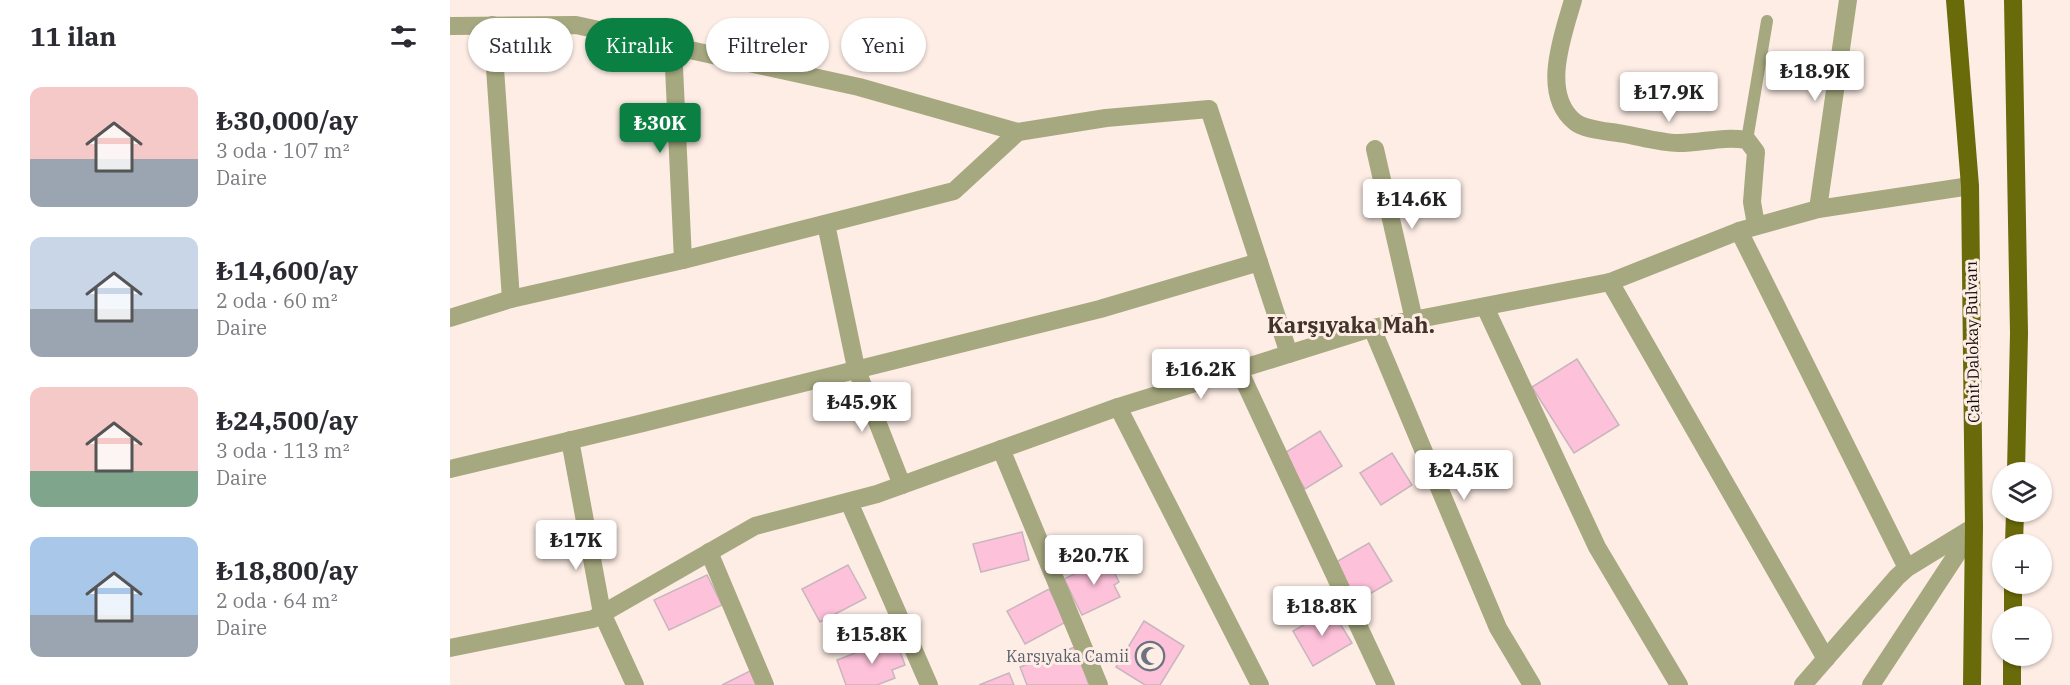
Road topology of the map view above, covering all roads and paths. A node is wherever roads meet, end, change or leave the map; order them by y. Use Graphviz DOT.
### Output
graph roads {
  1 [pos="1573,0"];
  2 [pos="1848,0"];
  3 [pos="1956,0"];
  4 [pos="2013,0"];
  5 [pos="1767,21"];
  6 [pos="450,26"];
  7 [pos="468,26"];
  8 [pos="694,51"];
  9 [pos="495,72"];
  10 [pos="674,72"];
  11 [pos="1018,132"];
  12 [pos="1747,140"];
  13 [pos="1375,149"];
  14 [pos="1970,186"];
  15 [pos="1818,209"];
  16 [pos="826,224"];
  17 [pos="1747,228"];
  18 [pos="683,260"];
  19 [pos="1259,262"];
  20 [pos="1610,282"];
  21 [pos="511,300"];
  22 [pos="1485,307"];
  23 [pos="450,318"];
  24 [pos="1414,320"];
  25 [pos="1372,328"];
  26 [pos="1289,354"];
  27 [pos="856,368"];
  28 [pos="1239,370"];
  29 [pos="1118,407"];
  30 [pos="570,440"];
  31 [pos="1001,449"];
  32 [pos="2016,462"];
  33 [pos="450,469"];
  34 [pos="902,485"];
  35 [pos="849,502"];
  36 [pos="1974,527"];
  37 [pos="709,552"];
  38 [pos="1907,568"];
  39 [pos="602,613"];
  40 [pos="450,648"];
  41 [pos="1826,659"];
  42 [pos="2012,666"];
  43 [pos="635,685"];
  44 [pos="765,685"];
  45 [pos="929,685"];
  46 [pos="1099,685"];
  47 [pos="1260,685"];
  48 [pos="1386,685"];
  49 [pos="1532,685"];
  50 [pos="1679,685"];
  51 [pos="1803,685"];
  52 [pos="1871,685"];
  53 [pos="1972,685"];
  54 [pos="2012,685"];
  1 -- 12 [label="street"];
  2 -- 15 [label="street"];
  3 -- 14 [label="main road, Cahit Dalokay Bulvarı"];
  4 -- 32 [label="main road"];
  5 -- 12 [label="lane"];
  6 -- 7 [label="street"];
  8 -- 11 [label="street"];
  9 -- 21 [label="street"];
  10 -- 18 [label="street"];
  11 -- 16 [label="street"];
  11 -- 19 [label="street"];
  12 -- 17 [label="street"];
  13 -- 24 [label="street"];
  14 -- 15 [label="street"];
  14 -- 36 [label="main road, Cahit Dalokay Bulvarı"];
  15 -- 17 [label="street"];
  16 -- 18 [label="street"];
  16 -- 27 [label="street"];
  17 -- 20 [label="street"];
  17 -- 38 [label="street"];
  18 -- 21 [label="street"];
  19 -- 26 [label="street"];
  19 -- 27 [label="street"];
  20 -- 22 [label="street"];
  20 -- 41 [label="street"];
  21 -- 23 [label="street"];
  22 -- 24 [label="street"];
  22 -- 50 [label="street"];
  24 -- 25 [label="street"];
  25 -- 26 [label="street"];
  25 -- 49 [label="street"];
  26 -- 28 [label="street"];
  27 -- 30 [label="street"];
  27 -- 34 [label="street"];
  28 -- 29 [label="street"];
  28 -- 48 [label="street"];
  29 -- 31 [label="street"];
  29 -- 47 [label="street"];
  30 -- 33 [label="street"];
  30 -- 39 [label="street"];
  31 -- 34 [label="street"];
  31 -- 46 [label="street"];
  34 -- 35 [label="street"];
  35 -- 37 [label="street"];
  35 -- 45 [label="street"];
  36 -- 38 [label="street"];
  36 -- 52 [label="street"];
  36 -- 53 [label="main road, Cahit Dalokay Bulvarı"];
  37 -- 39 [label="street"];
  37 -- 44 [label="street"];
  38 -- 41 [label="street"];
  39 -- 40 [label="street"];
  39 -- 43 [label="street"];
  41 -- 51 [label="street"];
  42 -- 54 [label="main road"];
}
